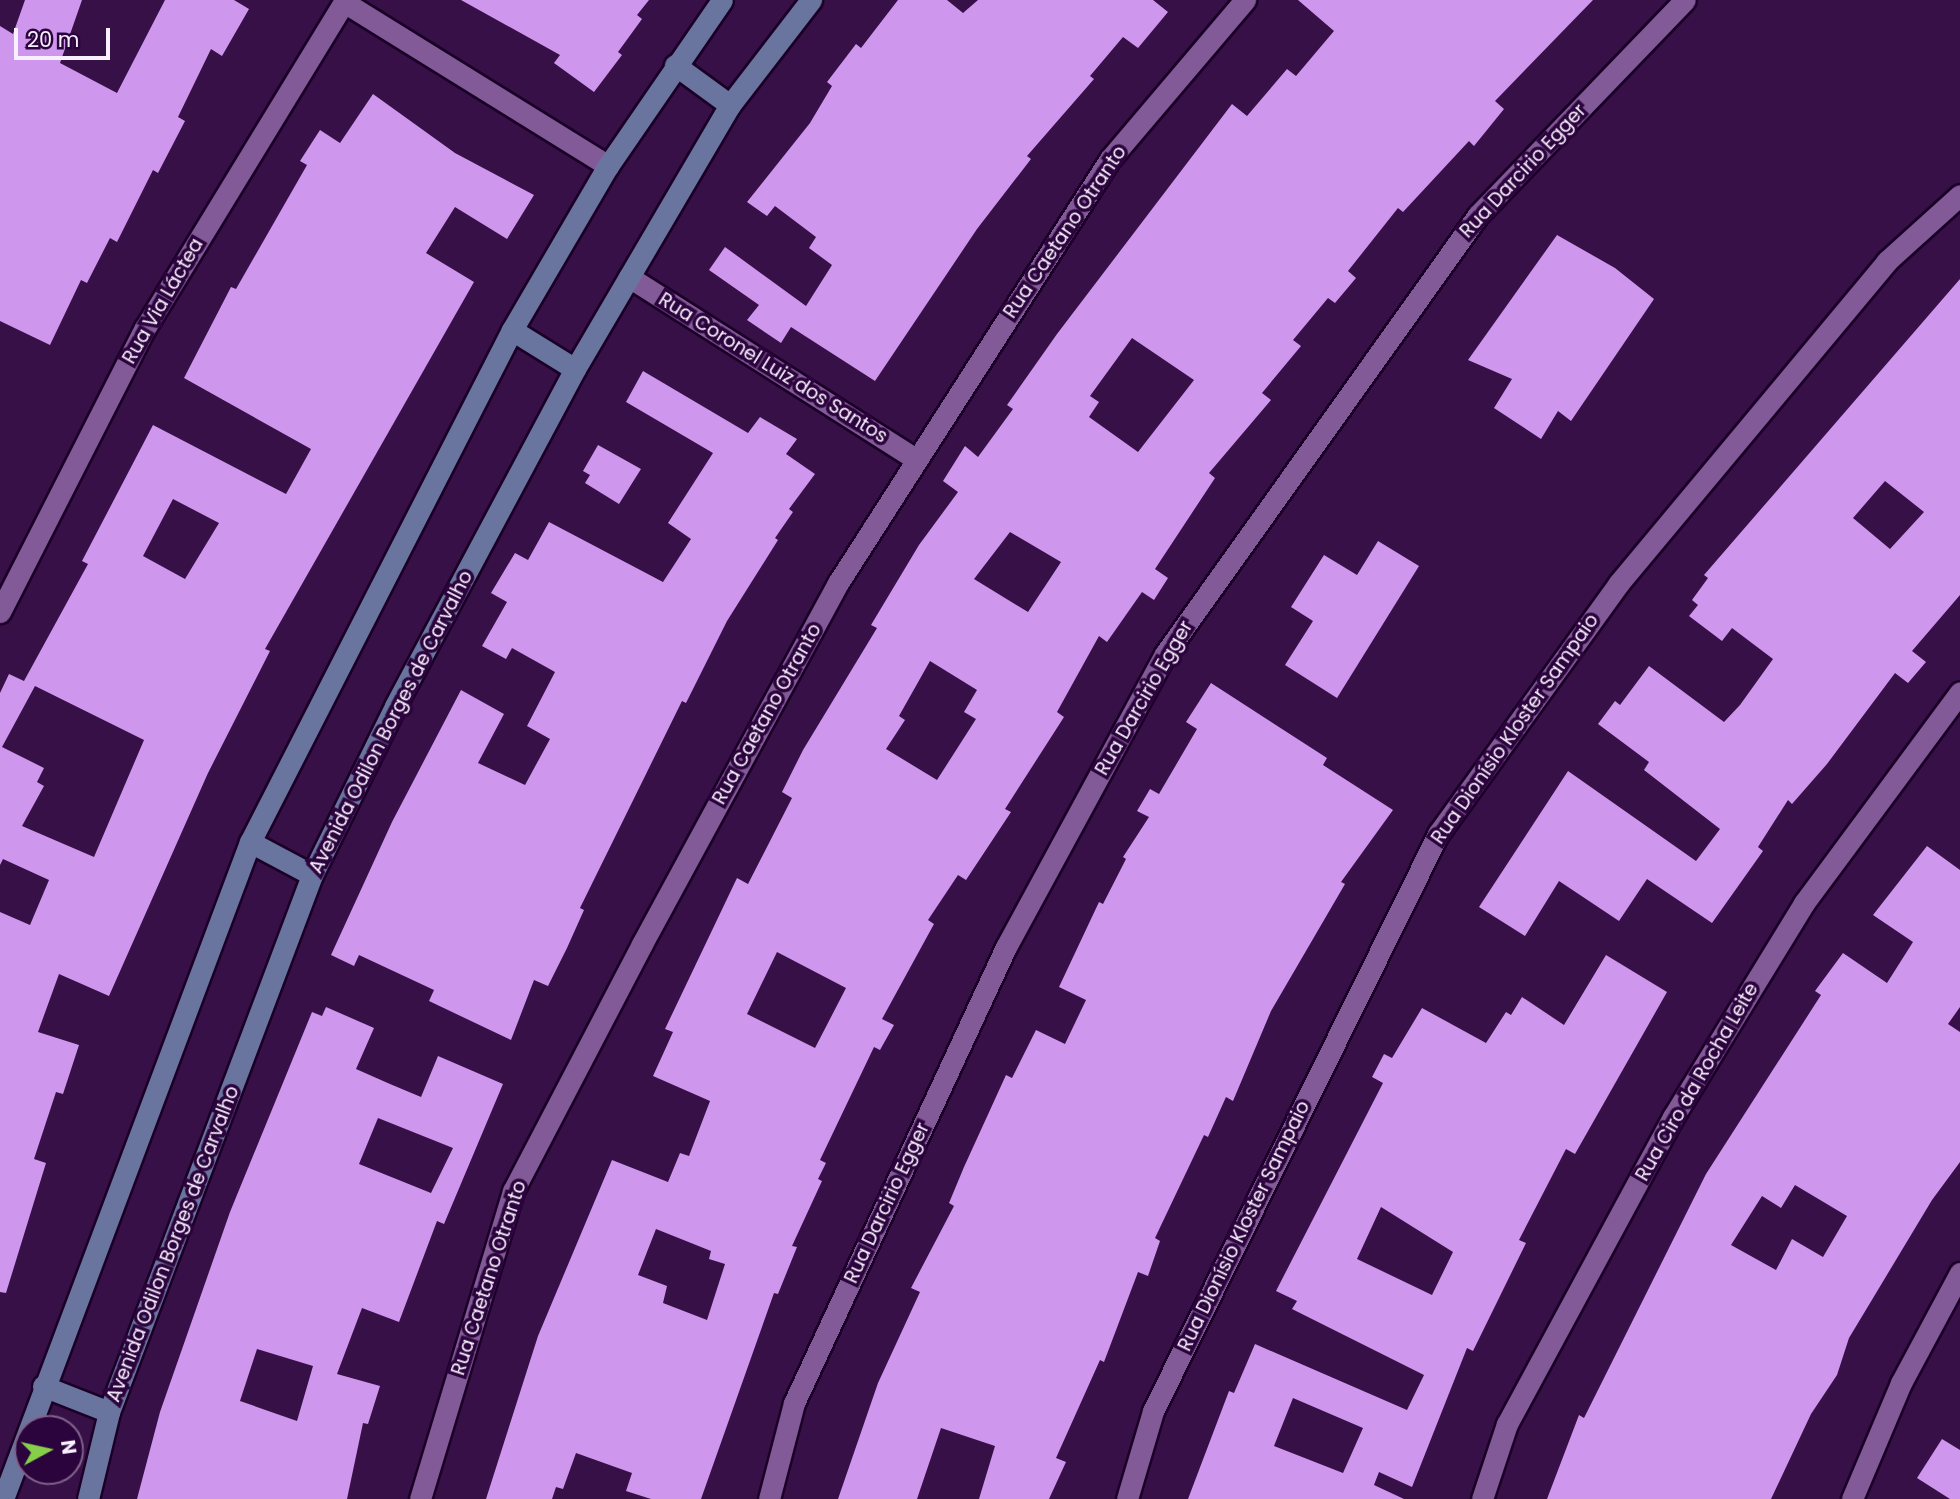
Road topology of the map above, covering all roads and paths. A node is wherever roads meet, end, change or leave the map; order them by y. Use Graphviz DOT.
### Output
graph roads {
  1 [pos="722,0"];
  2 [pos="811,0"];
  3 [pos="1245,0"];
  4 [pos="1685,0"];
  5 [pos="344,1"];
  6 [pos="675,65"];
  7 [pos="730,105"];
  8 [pos="608,166"];
  9 [pos="1960,195"];
  10 [pos="629,277"];
  11 [pos="512,330"];
  12 [pos="576,369"];
  13 [pos="918,460"];
  14 [pos="0,612"];
  15 [pos="1960,692"];
  16 [pos="250,842"];
  17 [pos="312,875"];
  18 [pos="1960,1273"];
  19 [pos="43,1386"];
  20 [pos="109,1412"];
  21 [pos="3,1499"];
  22 [pos="88,1499"];
  23 [pos="420,1499"];
  24 [pos="769,1499"];
  25 [pos="1127,1499"];
  26 [pos="1482,1499"];
  27 [pos="1852,1499"];
  1 -- 6 [label="street"];
  2 -- 7 [label="street, Avenida Odilon Borges de Carvalho"];
  3 -- 13 [label="street, Rua Caetano Otranto"];
  4 -- 24 [label="street, Rua Darcirio Egger"];
  5 -- 8 [label="street"];
  5 -- 14 [label="street, Rua Via Láctea"];
  6 -- 7 [label="street"];
  6 -- 8 [label="street"];
  7 -- 10 [label="street, Avenida Odilon Borges de Carvalho"];
  8 -- 11 [label="street"];
  9 -- 25 [label="street, Rua Dionísio Kloster Sampaio"];
  10 -- 12 [label="street, Avenida Odilon Borges de Carvalho"];
  10 -- 13 [label="street, Rua Coronel Luiz dos Santos"];
  11 -- 12 [label="street"];
  11 -- 16 [label="street"];
  12 -- 17 [label="street, Avenida Odilon Borges de Carvalho"];
  13 -- 23 [label="street, Rua Caetano Otranto"];
  15 -- 26 [label="street, Rua Ciro da Rocha Leite"];
  16 -- 17 [label="street"];
  16 -- 19 [label="street"];
  17 -- 20 [label="street, Avenida Odilon Borges de Carvalho"];
  18 -- 27 [label="street"];
  19 -- 20 [label="street"];
  19 -- 21 [label="street"];
  20 -- 22 [label="street, Avenida Odilon Borges de Carvalho"];
}
